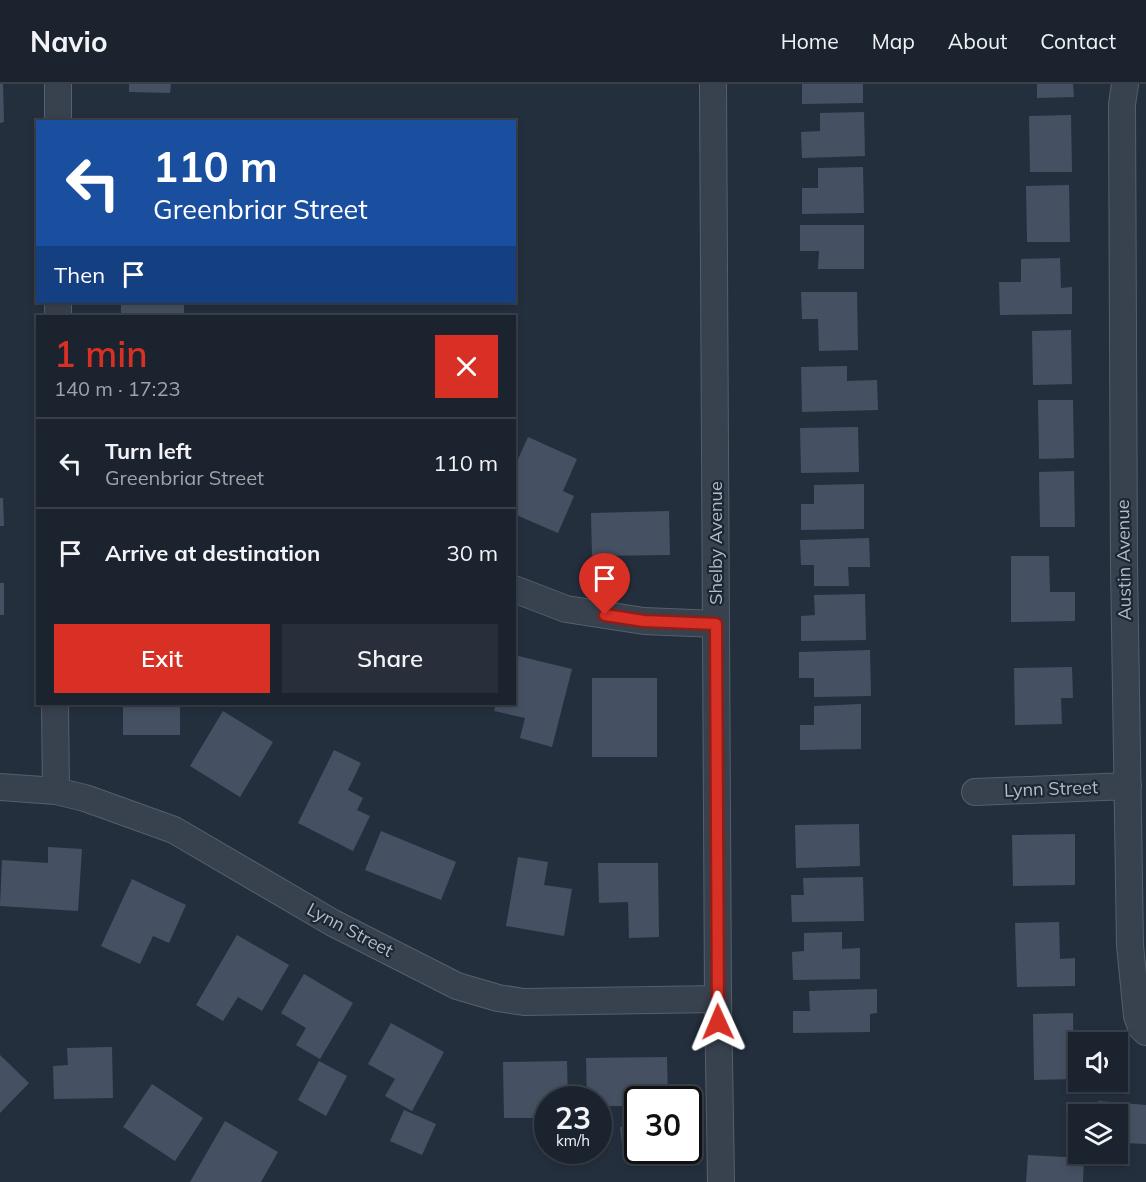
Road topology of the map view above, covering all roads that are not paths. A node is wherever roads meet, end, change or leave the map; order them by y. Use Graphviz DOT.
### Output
graph roads {
  1 [pos="58,84"];
  2 [pos="713,84"];
  3 [pos="1125,84"];
  4 [pos="58,120"];
  5 [pos="1134,182"];
  6 [pos="516,590"];
  7 [pos="716,624"];
  8 [pos="55,705"];
  9 [pos="1128,786"];
  10 [pos="0,787"];
  11 [pos="56,791"];
  12 [pos="975,792"];
  13 [pos="718,999"];
  14 [pos="1146,1032"];
  15 [pos="721,1182"];
  1 -- 4 [label="street"];
  2 -- 7 [label="street, Shelby Avenue"];
  3 -- 5 [label="street, Austin Avenue"];
  5 -- 9 [label="street, Austin Avenue"];
  6 -- 7 [label="street"];
  7 -- 13 [label="street, Shelby Avenue"];
  8 -- 11 [label="street"];
  9 -- 12 [label="street, Lynn Street"];
  9 -- 14 [label="street, Austin Avenue"];
  10 -- 11 [label="street, Lynn Street"];
  11 -- 13 [label="street, Lynn Street"];
  13 -- 15 [label="street, Shelby Avenue"];
}
